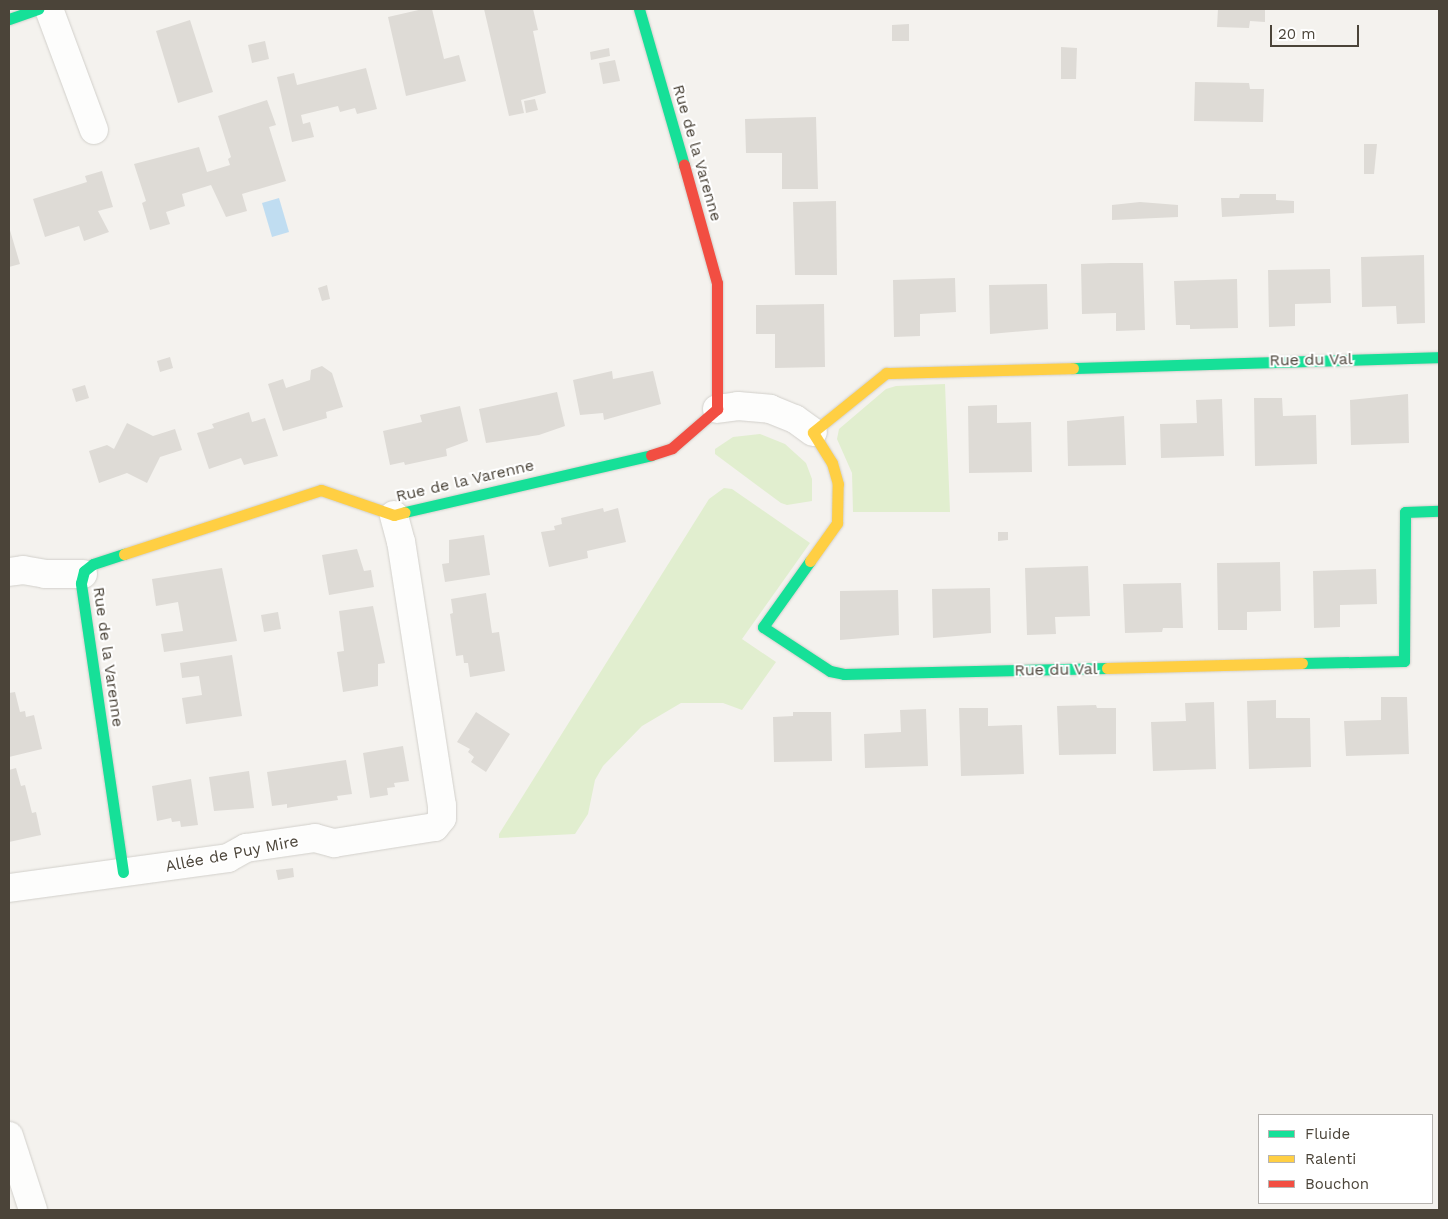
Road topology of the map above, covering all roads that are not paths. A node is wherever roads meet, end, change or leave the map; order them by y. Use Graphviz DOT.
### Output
graph roads {
  1 [pos="38,9"];
  2 [pos="50,9"];
  3 [pos="639,9"];
  4 [pos="9,18"];
  5 [pos="94,130"];
  6 [pos="1439,357"];
  7 [pos="717,409"];
  8 [pos="813,432"];
  9 [pos="1439,511"];
  10 [pos="394,515"];
  11 [pos="9,572"];
  12 [pos="83,574"];
  13 [pos="123,872"];
  14 [pos="9,888"];
  15 [pos="9,1136"];
  16 [pos="33,1210"];
  1 -- 4 [label="street"];
  2 -- 5 [label="street"];
  3 -- 7 [label="street, Rue de la Varenne"];
  6 -- 8 [label="street, Rue du Val"];
  7 -- 8 [label="street, Rue du Val"];
  7 -- 10 [label="street, Rue de la Varenne"];
  8 -- 9 [label="street, Rue du Val"];
  10 -- 12 [label="street, Rue de la Varenne"];
  10 -- 13 [label="street, Allée de Puy Mire"];
  11 -- 12 [label="street"];
  12 -- 13 [label="street, Rue de la Varenne"];
  13 -- 14 [label="street, Allée de Puy Mire"];
  15 -- 16 [label="street"];
}
